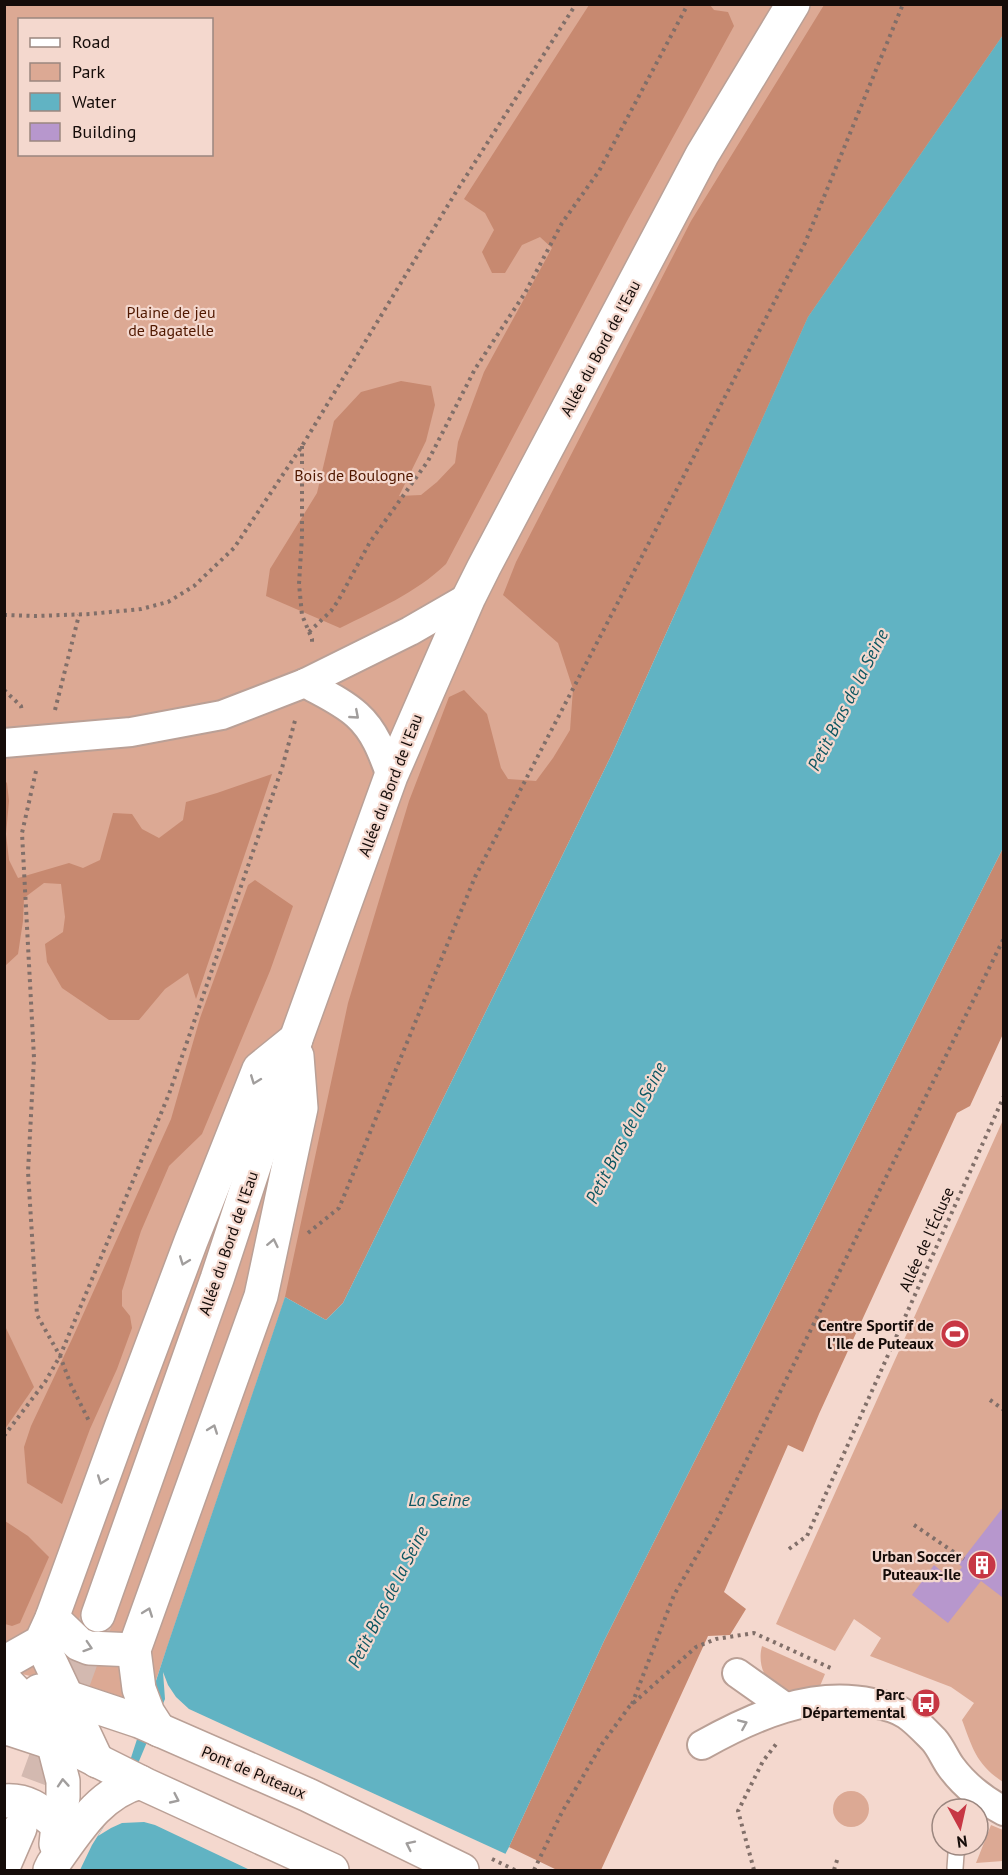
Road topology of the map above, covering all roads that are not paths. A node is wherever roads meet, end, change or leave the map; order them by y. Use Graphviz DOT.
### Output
graph roads {
  1 [pos="793,4"];
  2 [pos="469,597"];
  3 [pos="306,683"];
  4 [pos="26,742"];
  5 [pos="391,776"];
  6 [pos="296,1039"];
  7 [pos="98,1615"];
  8 [pos="46,1630"];
  9 [pos="134,1650"];
  10 [pos="737,1673"];
  11 [pos="25,1687"];
  12 [pos="785,1707"];
  13 [pos="149,1726"];
  14 [pos="5,1728"];
  15 [pos="53,1742"];
  16 [pos="702,1745"];
  17 [pos="120,1772"];
  18 [pos="978,1797"];
  19 [pos="12,1815"];
  20 [pos="58,1826"];
  21 [pos="956,1857"];
  22 [pos="4,1865"];
  23 [pos="52,1867"];
  24 [pos="955,1868"];
  25 [pos="332,1870"];
  26 [pos="462,1870"];
  1 -- 2 [label="main road, Allée du Bord de l'Eau"];
  2 -- 3 [label="street"];
  2 -- 5 [label="main road, Allée du Bord de l'Eau"];
  3 -- 4 [label="street"];
  3 -- 5 [label="street, one-way"];
  5 -- 6 [label="main road, Allée du Bord de l'Eau"];
  6 -- 7 [label="main road, Allée du Bord de l'Eau"];
  6 -- 8 [label="main road, one-way"];
  9 -- 6 [label="main road, one-way"];
  8 -- 9 [label="main road, one-way"];
  8 -- 11 [label="main road"];
  8 -- 11 [label="main road"];
  9 -- 13 [label="main road"];
  10 -- 12 [label="street"];
  11 -- 13 [label="main road, Pont de Puteaux"];
  11 -- 14 [label="main road"];
  11 -- 15 [label="main road"];
  11 -- 17 [label="main road"];
  16 -- 12 [label="street, one-way"];
  12 -- 18 [label="street"];
  26 -- 13 [label="main road, Pont de Puteaux, one-way"];
  14 -- 15 [label="main road"];
  15 -- 17 [label="main road"];
  20 -- 15 [label="main road, one-way"];
  17 -- 23 [label="main road"];
  17 -- 25 [label="main road, one-way"];
  19 -- 20 [label="main road"];
  19 -- 22 [label="main road"];
  20 -- 23 [label="main road"];
  21 -- 24 [label="lane"];
}
